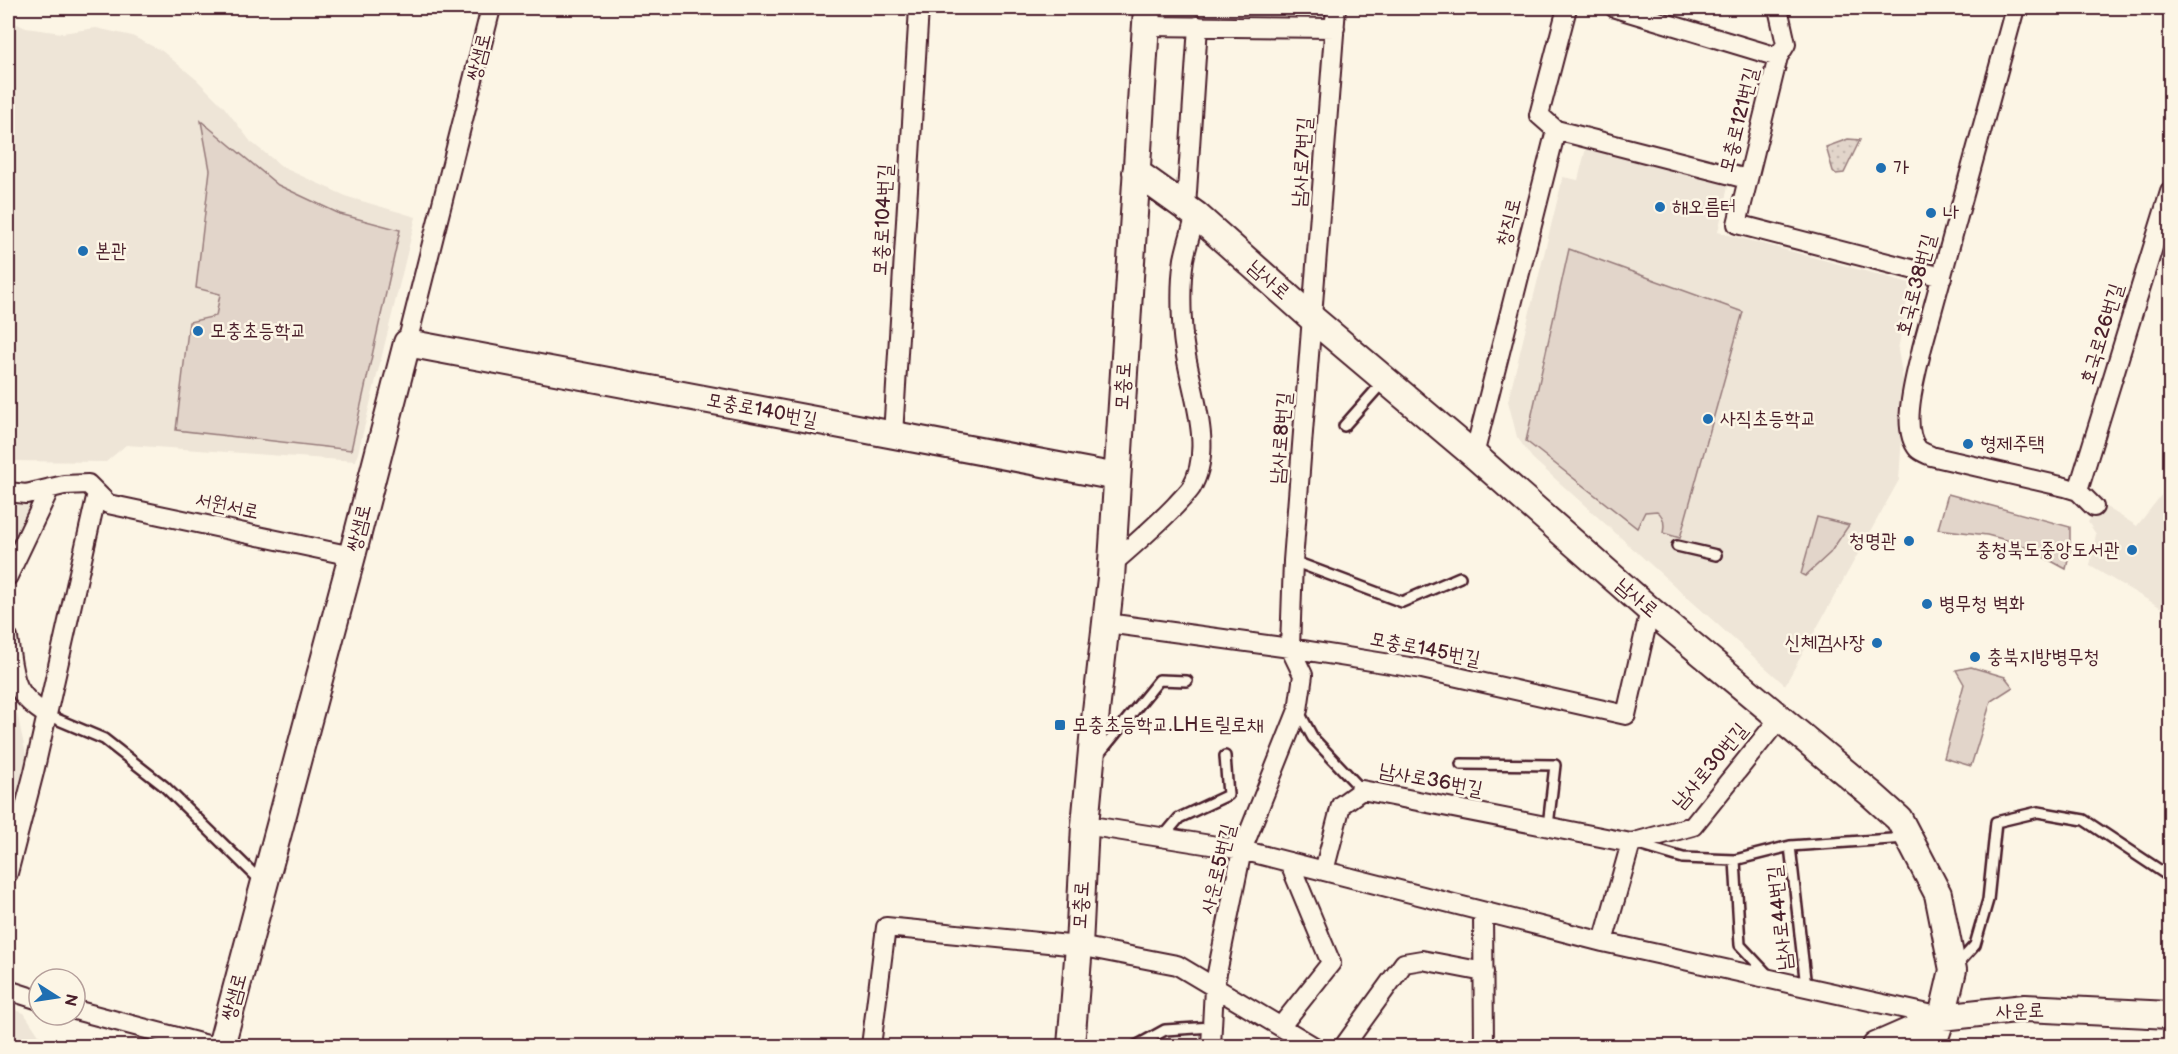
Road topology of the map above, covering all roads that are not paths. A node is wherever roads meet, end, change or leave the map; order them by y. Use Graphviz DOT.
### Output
graph roads {
  1 [pos="491,8"];
  2 [pos="919,8"];
  3 [pos="1336,8"];
  4 [pos="1566,8"];
  5 [pos="1615,8"];
  6 [pos="1778,8"];
  7 [pos="2015,8"];
  8 [pos="1147,12"];
  9 [pos="1198,26"];
  10 [pos="1335,28"];
  11 [pos="1778,57"];
  12 [pos="1556,130"];
  13 [pos="1136,172"];
  14 [pos="1747,179"];
  15 [pos="2170,192"];
  16 [pos="1191,211"];
  17 [pos="1942,277"];
  18 [pos="1313,319"];
  19 [pos="407,344"];
  20 [pos="1385,380"];
  21 [pos="1344,426"];
  22 [pos="893,435"];
  23 [pos="1474,455"];
  24 [pos="1117,477"];
  25 [pos="50,488"];
  26 [pos="2078,491"];
  27 [pos="8,492"];
  28 [pos="98,493"];
  29 [pos="2094,507"];
  30 [pos="1677,546"];
  31 [pos="1716,555"];
  32 [pos="352,556"];
  33 [pos="1293,561"];
  34 [pos="1112,564"];
  35 [pos="8,576"];
  36 [pos="1460,577"];
  37 [pos="1650,610"];
  38 [pos="1107,623"];
  39 [pos="8,638"];
  40 [pos="1290,648"];
  41 [pos="1187,681"];
  42 [pos="1298,710"];
  43 [pos="47,715"];
  44 [pos="1779,718"];
  45 [pos="1225,756"];
  46 [pos="1091,764"];
  47 [pos="1461,764"];
  48 [pos="1362,790"];
  49 [pos="1085,825"];
  50 [pos="1548,826"];
  51 [pos="1163,837"];
  52 [pos="1909,837"];
  53 [pos="1631,843"];
  54 [pos="1790,846"];
  55 [pos="1242,850"];
  56 [pos="1735,860"];
  57 [pos="1289,862"];
  58 [pos="1324,871"];
  59 [pos="8,873"];
  60 [pos="2170,877"];
  61 [pos="264,883"];
  62 [pos="1483,912"];
  63 [pos="1603,942"];
  64 [pos="1079,946"];
  65 [pos="1953,970"];
  66 [pos="1484,972"];
  67 [pos="1771,979"];
  68 [pos="1806,987"];
  69 [pos="1214,988"];
  70 [pos="8,990"];
  71 [pos="27,996"];
  72 [pos="87,1013"];
  73 [pos="2170,1015"];
  74 [pos="1942,1017"];
  75 [pos="1281,1026"];
  76 [pos="1212,1027"];
  77 [pos="211,1047"];
  78 [pos="221,1047"];
  79 [pos="871,1047"];
  80 [pos="1071,1047"];
  81 [pos="1136,1047"];
  82 [pos="1211,1047"];
  83 [pos="1313,1047"];
  84 [pos="1344,1047"];
  85 [pos="1484,1047"];
  86 [pos="1876,1047"];
  87 [pos="1932,1047"];
  1 -- 19 [label="street, 쌍샘로"];
  2 -- 22 [label="street, 모충로104번길"];
  3 -- 10 [label="street, 남사로7번길"];
  4 -- 12 [label="street"];
  5 -- 11 [label="street, 모충로121번길"];
  6 -- 11 [label="street"];
  7 -- 17 [label="street, 호국로38번길"];
  8 -- 9 [label="street"];
  8 -- 13 [label="street, 모충로"];
  9 -- 10 [label="street"];
  9 -- 16 [label="street"];
  10 -- 18 [label="street, 남사로7번길"];
  11 -- 14 [label="street, 모충로121번길"];
  12 -- 14 [label="street"];
  12 -- 23 [label="street, 창직로"];
  13 -- 16 [label="street, 남사로"];
  13 -- 24 [label="street, 모충로"];
  14 -- 17 [label="street, 모충로121번길"];
  15 -- 26 [label="street, 호국로26번길"];
  16 -- 18 [label="street, 남사로"];
  16 -- 34 [label="street"];
  17 -- 26 [label="street, 호국로38번길"];
  18 -- 20 [label="street, 남사로"];
  18 -- 33 [label="street, 남사로8번길"];
  19 -- 22 [label="street, 모충로140번길"];
  19 -- 32 [label="street, 쌍샘로"];
  20 -- 21 [label="lane"];
  20 -- 23 [label="street, 남사로"];
  22 -- 24 [label="street, 모충로140번길"];
  23 -- 37 [label="street, 남사로"];
  24 -- 34 [label="street, 모충로"];
  25 -- 27 [label="street, 서원서로"];
  25 -- 28 [label="street, 서원서로"];
  25 -- 35 [label="street"];
  26 -- 29 [label="street"];
  28 -- 32 [label="street, 서원서로"];
  28 -- 43 [label="street"];
  30 -- 31 [label="lane"];
  32 -- 61 [label="street, 쌍샘로"];
  33 -- 36 [label="lane"];
  33 -- 40 [label="street, 남사로8번길"];
  34 -- 38 [label="street, 모충로"];
  37 -- 40 [label="street, 모충로145번길"];
  37 -- 44 [label="street, 남사로"];
  38 -- 40 [label="street, 모충로145번길"];
  38 -- 46 [label="street, 모충로"];
  39 -- 43 [label="street"];
  40 -- 42 [label="street, 사운로5번길"];
  41 -- 46 [label="lane"];
  42 -- 48 [label="lane"];
  42 -- 55 [label="street, 사운로5번길"];
  43 -- 59 [label="street"];
  43 -- 61 [label="lane"];
  44 -- 52 [label="street, 남사로"];
  44 -- 53 [label="street, 남사로30번길"];
  45 -- 51 [label="lane"];
  46 -- 49 [label="street, 모충로"];
  47 -- 50 [label="lane, 남사로36번길"];
  48 -- 50 [label="street, 남사로36번길"];
  48 -- 58 [label="street, 남사로36번길"];
  49 -- 51 [label="street"];
  49 -- 64 [label="street, 모충로"];
  50 -- 53 [label="street, 남사로36번길"];
  51 -- 55 [label="street"];
  52 -- 54 [label="lane, 남사로36번길"];
  52 -- 65 [label="street, 남사로"];
  53 -- 56 [label="lane, 남사로36번길"];
  53 -- 63 [label="street"];
  54 -- 56 [label="lane, 남사로36번길"];
  54 -- 68 [label="lane, 남사로44번길"];
  55 -- 57 [label="street"];
  55 -- 69 [label="street, 사운로5번길"];
  56 -- 67 [label="lane"];
  57 -- 58 [label="street"];
  57 -- 75 [label="street"];
  58 -- 62 [label="street"];
  60 -- 65 [label="lane"];
  61 -- 78 [label="street, 쌍샘로"];
  62 -- 63 [label="street"];
  62 -- 66 [label="street"];
  63 -- 67 [label="street"];
  64 -- 69 [label="street"];
  64 -- 79 [label="street"];
  64 -- 80 [label="street, 모충로"];
  65 -- 74 [label="street, 남사로"];
  66 -- 84 [label="street"];
  66 -- 85 [label="street"];
  67 -- 68 [label="street"];
  68 -- 74 [label="street"];
  69 -- 75 [label="street"];
  69 -- 76 [label="street, 사운로5번길"];
  70 -- 71 [label="street"];
  72 -- 77 [label="street"];
  73 -- 74 [label="street, 사운로"];
  74 -- 86 [label="street, 사운로"];
  74 -- 87 [label="street, 남사로"];
  75 -- 83 [label="street"];
  76 -- 81 [label="lane"];
  76 -- 82 [label="street, 사운로5번길"];
}
